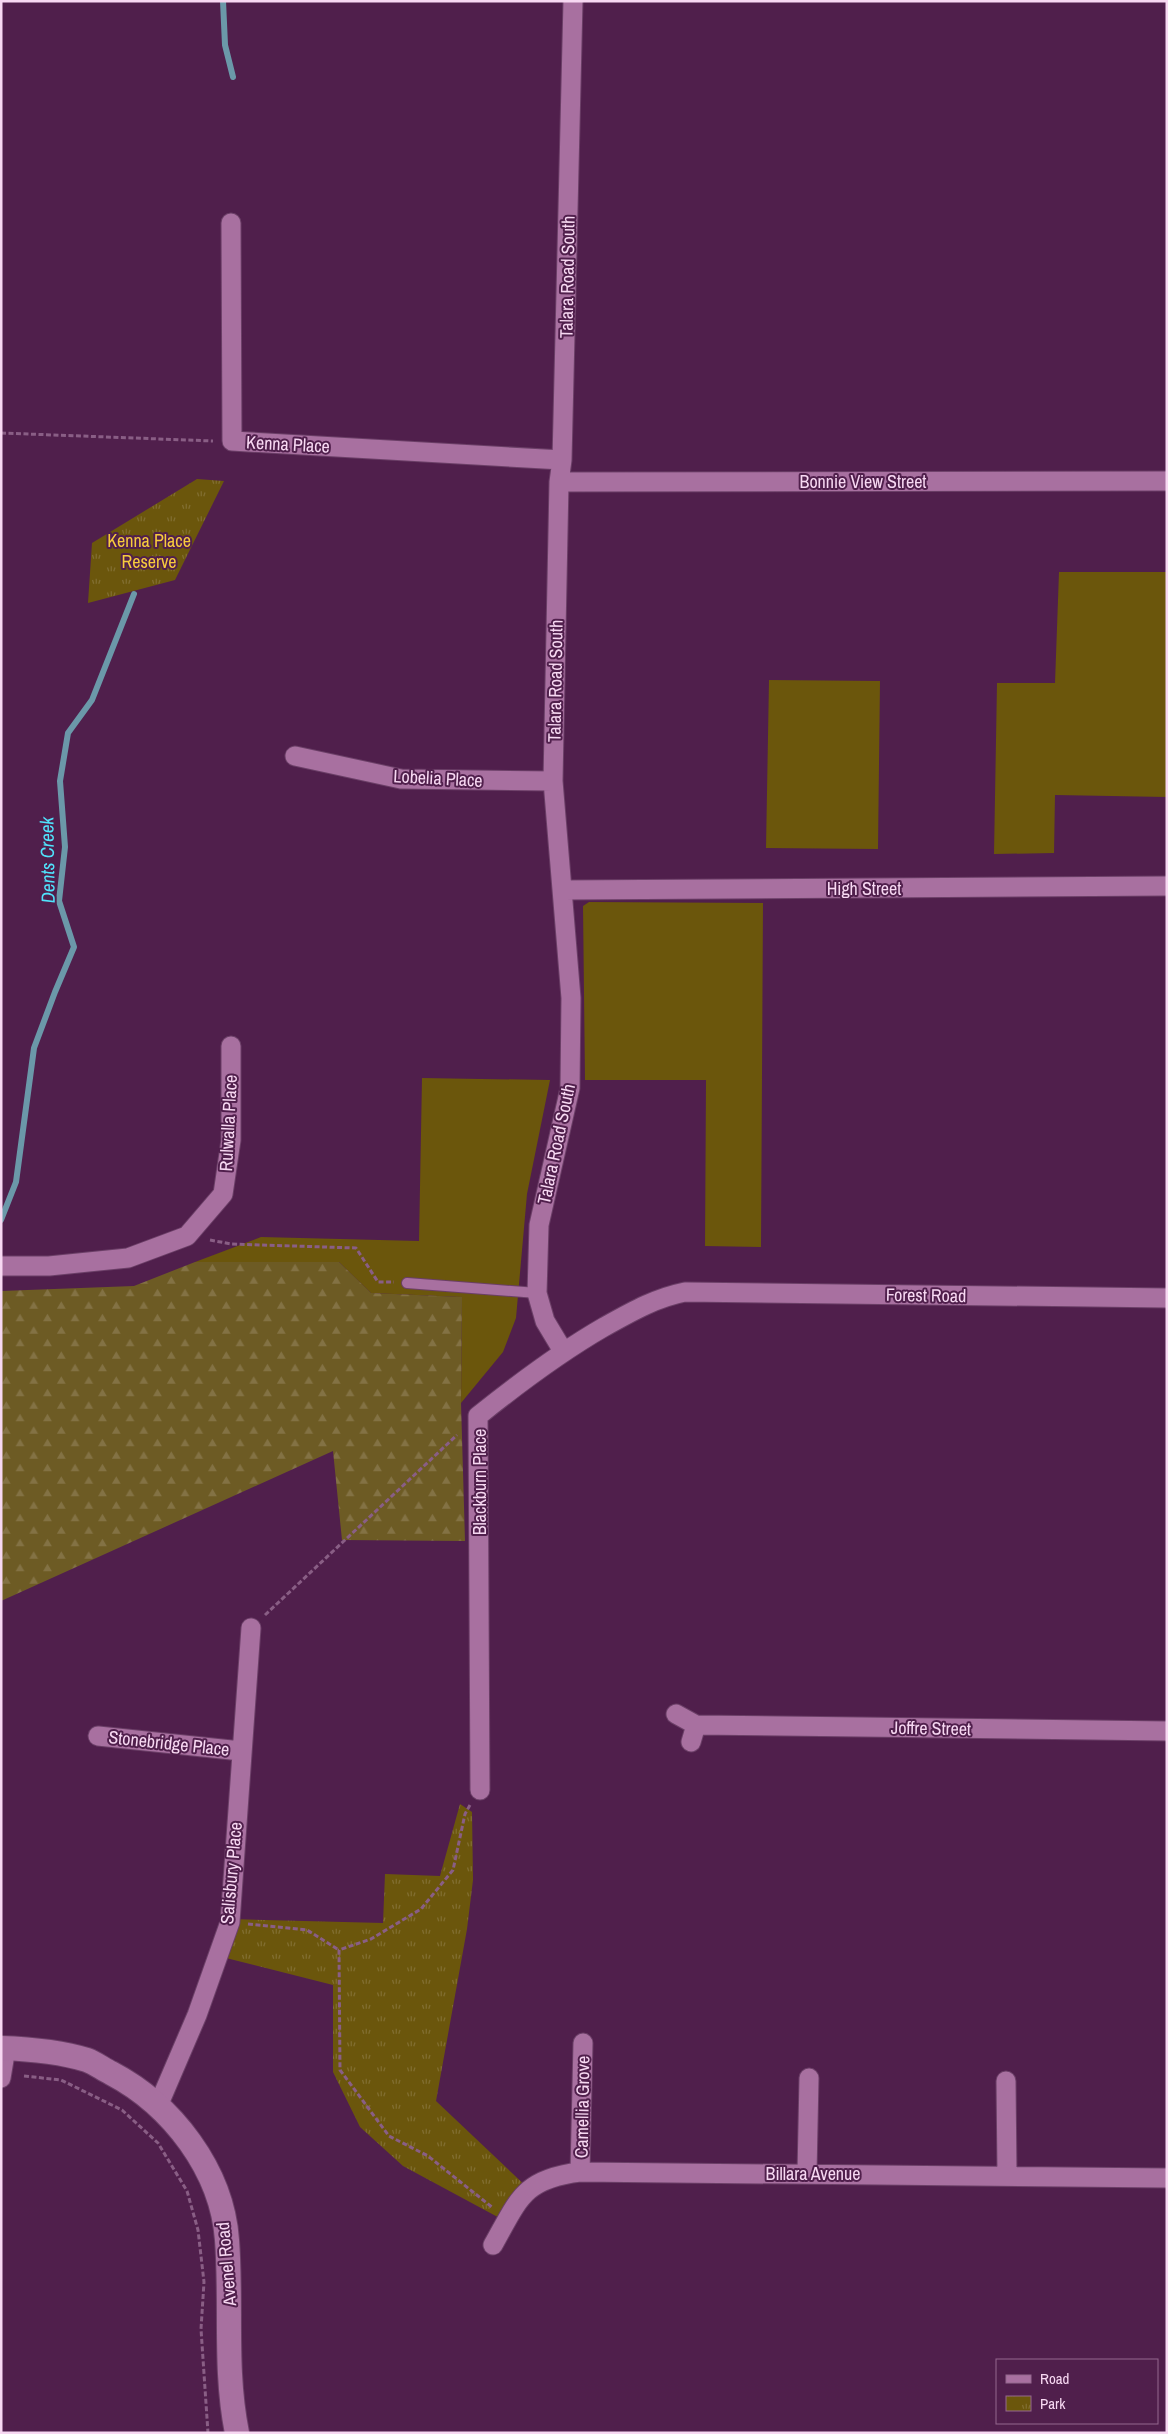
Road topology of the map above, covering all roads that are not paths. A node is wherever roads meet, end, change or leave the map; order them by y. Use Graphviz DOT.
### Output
graph roads {
  1 [pos="573,1"];
  2 [pos="231,223"];
  3 [pos="562,460"];
  4 [pos="1167,481"];
  5 [pos="559,482"];
  6 [pos="295,756"];
  7 [pos="553,781"];
  8 [pos="1167,886"];
  9 [pos="562,890"];
  10 [pos="231,1046"];
  11 [pos="1,1266"];
  12 [pos="407,1283"];
  13 [pos="685,1292"];
  14 [pos="537,1293"];
  15 [pos="1167,1298"];
  16 [pos="563,1351"];
  17 [pos="251,1628"];
  18 [pos="676,1714"];
  19 [pos="1167,1731"];
  20 [pos="98,1736"];
  21 [pos="241,1751"];
  22 [pos="480,1790"];
  23 [pos="583,2043"];
  24 [pos="3,2048"];
  25 [pos="1,2078"];
  26 [pos="809,2078"];
  27 [pos="1006,2081"];
  28 [pos="158,2106"];
  29 [pos="580,2172"];
  30 [pos="807,2173"];
  31 [pos="1007,2174"];
  32 [pos="1167,2178"];
  33 [pos="493,2245"];
  34 [pos="237,2433"];
  1 -- 3 [label="street, Talara Road South"];
  2 -- 3 [label="street, Kenna Place"];
  3 -- 5 [label="street, Talara Road South"];
  4 -- 5 [label="street, Bonnie View Street"];
  5 -- 7 [label="street, Talara Road South"];
  6 -- 7 [label="street, Lobelia Place"];
  7 -- 9 [label="street, Talara Road South"];
  8 -- 9 [label="street, High Street"];
  9 -- 14 [label="street, Talara Road South"];
  10 -- 11 [label="street, Rulwalla Place"];
  12 -- 14 [label="lane"];
  13 -- 15 [label="street, Forest Road"];
  13 -- 16 [label="street, Blackburn Place"];
  14 -- 16 [label="street, Talara Road South"];
  16 -- 22 [label="street, Blackburn Place"];
  17 -- 21 [label="street, Salisbury Place"];
  18 -- 19 [label="street, Joffre Street"];
  20 -- 21 [label="street, Stonebridge Place"];
  21 -- 28 [label="street, Salisbury Place"];
  23 -- 29 [label="street, Camellia Grove"];
  24 -- 25 [label="street"];
  24 -- 28 [label="street, Avenel Road"];
  26 -- 30 [label="street"];
  27 -- 31 [label="street"];
  28 -- 34 [label="street, Avenel Road"];
  29 -- 30 [label="street, Billara Avenue"];
  29 -- 33 [label="street, Billara Avenue"];
  30 -- 31 [label="street, Billara Avenue"];
  31 -- 32 [label="street, Billara Avenue"];
}
